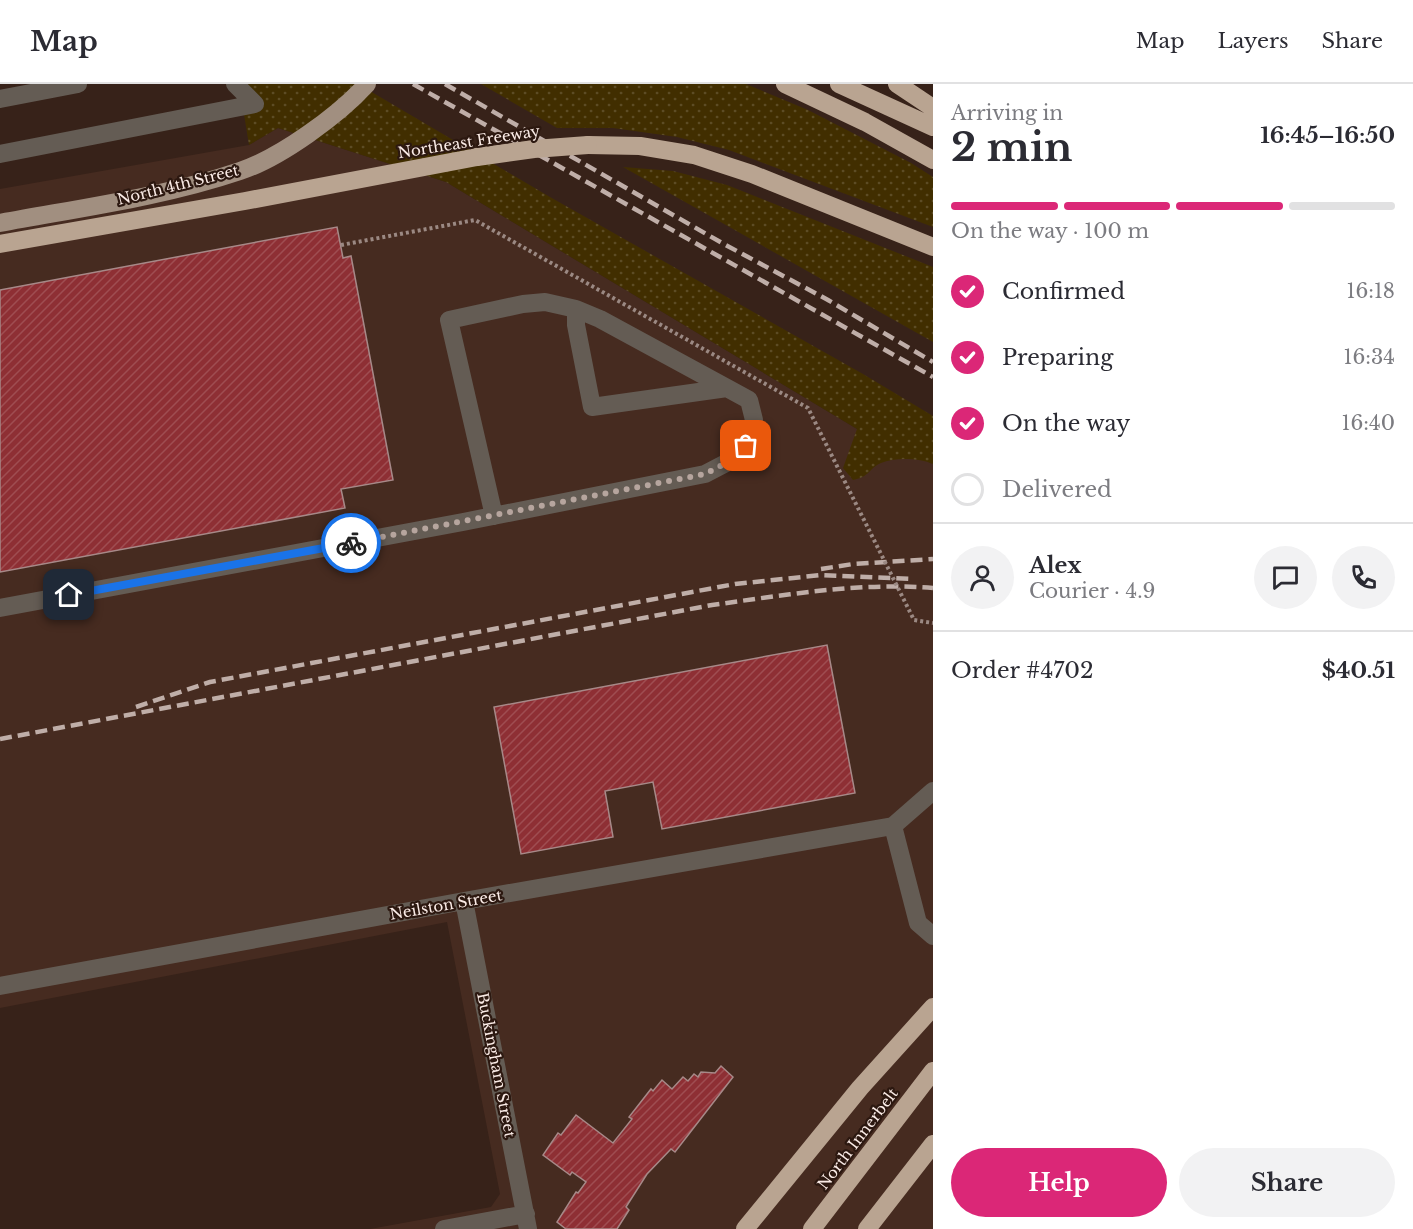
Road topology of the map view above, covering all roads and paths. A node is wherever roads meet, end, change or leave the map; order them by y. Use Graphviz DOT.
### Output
graph roads {
  1 [pos="78,84"];
  2 [pos="235,84"];
  3 [pos="367,84"];
  4 [pos="785,84"];
  5 [pos="839,84"];
  6 [pos="897,84"];
  7 [pos="0,99"];
  8 [pos="933,108"];
  9 [pos="933,127"];
  10 [pos="0,154"];
  11 [pos="933,160"];
  12 [pos="0,223"];
  13 [pos="0,244"];
  14 [pos="341,245"];
  15 [pos="933,247"];
  16 [pos="576,309"];
  17 [pos="727,388"];
  18 [pos="494,516"];
  19 [pos="0,608"];
  20 [pos="933,623"];
  21 [pos="933,790"];
  22 [pos="893,826"];
  23 [pos="464,901"];
  24 [pos="933,936"];
  25 [pos="0,986"];
  26 [pos="933,1007"];
  27 [pos="932,1073"];
  28 [pos="933,1144"];
  29 [pos="527,1221"];
  30 [pos="444,1229"];
  31 [pos="745,1229"];
  32 [pos="812,1229"];
  33 [pos="867,1229"];
  1 -- 7 [label="street"];
  2 -- 10 [label="street"];
  3 -- 12 [label="main road, North 4th Street"];
  4 -- 11 [label="highway"];
  5 -- 9 [label="highway"];
  6 -- 8 [label="highway"];
  13 -- 15 [label="highway, Northeast Freeway, bridge"];
  14 -- 20 [label="path, bridge"];
  16 -- 17 [label="street"];
  16 -- 17 [label="street"];
  16 -- 18 [label="street"];
  17 -- 18 [label="street"];
  18 -- 19 [label="street"];
  21 -- 22 [label="street"];
  22 -- 23 [label="street, Neilston Street"];
  22 -- 24 [label="street"];
  23 -- 25 [label="street, Neilston Street"];
  23 -- 29 [label="street, Buckingham Street"];
  26 -- 31 [label="highway"];
  27 -- 32 [label="highway, North Innerbelt"];
  28 -- 33 [label="highway"];
  29 -- 30 [label="street"];
}
